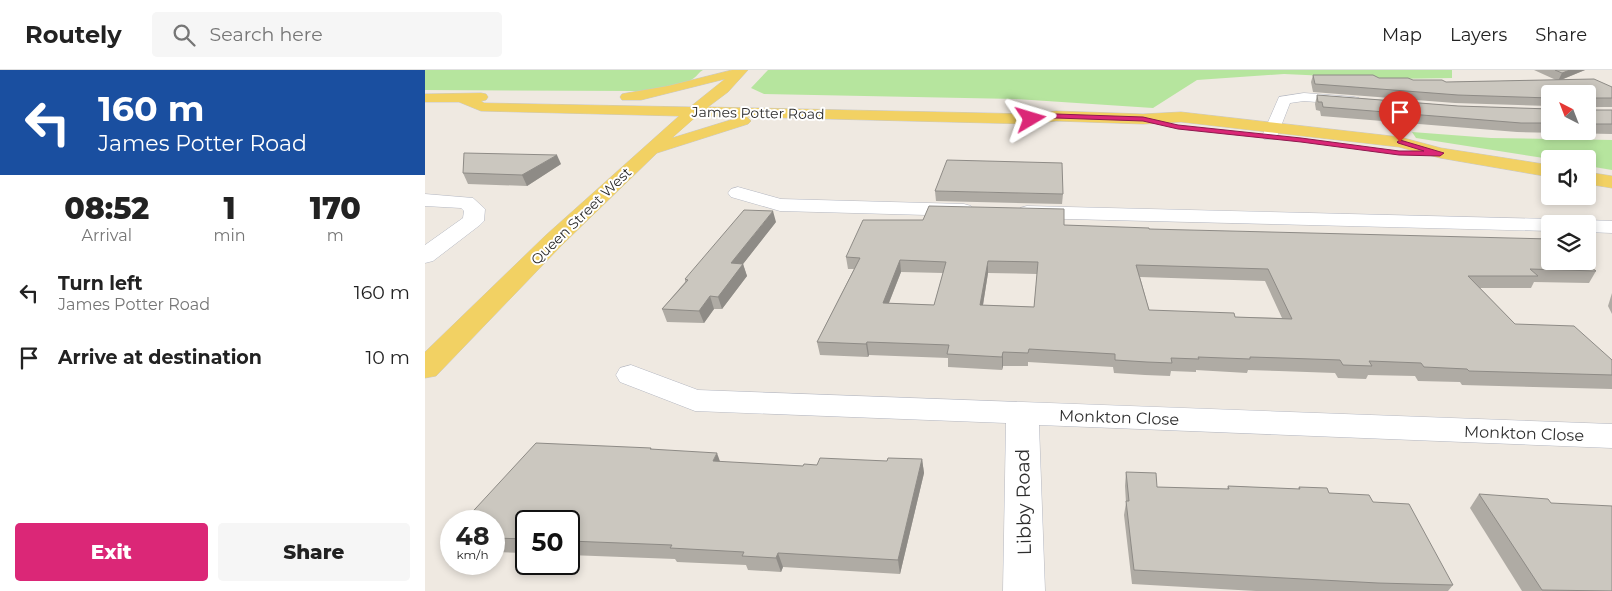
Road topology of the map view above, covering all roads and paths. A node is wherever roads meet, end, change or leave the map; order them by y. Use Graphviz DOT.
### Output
graph roads {
  1 [pos="741,71"];
  2 [pos="425,98"];
  3 [pos="463,98"];
  4 [pos="598,98"];
  5 [pos="709,100"];
  6 [pos="1365,102"];
  7 [pos="694,112"];
  8 [pos="822,114"];
  9 [pos="1056,116"];
  10 [pos="1271,131"];
  11 [pos="649,151"];
  12 [pos="1541,170"];
  13 [pos="1596,179"];
  14 [pos="1612,182"];
  15 [pos="738,193"];
  16 [pos="425,200"];
  17 [pos="1541,226"];
  18 [pos="1596,226"];
  19 [pos="1612,227"];
  20 [pos="425,256"];
  21 [pos="425,369"];
  22 [pos="631,375"];
  23 [pos="1022,414"];
  24 [pos="1612,436"];
  25 [pos="1024,591"];
  1 -- 4 [label="main road"];
  1 -- 5 [label="main road, Queen Street West"];
  2 -- 3 [label="main road, James Potter Road"];
  3 -- 4 [label="main road, James Potter Road"];
  3 -- 7 [label="main road, James Potter Road"];
  4 -- 5 [label="main road, James Potter Road"];
  5 -- 7 [label="main road, Queen Street West"];
  5 -- 9 [label="main road, James Potter Road"];
  6 -- 10 [label="street"];
  7 -- 8 [label="main road, James Potter Road"];
  7 -- 11 [label="main road, Queen Street West"];
  8 -- 9 [label="main road, James Potter Road"];
  8 -- 11 [label="main road"];
  9 -- 10 [label="main road, James Potter Road"];
  10 -- 12 [label="main road, James Potter Road"];
  11 -- 21 [label="main road, Queen Street West"];
  13 -- 14 [label="main road"];
  15 -- 17 [label="street"];
  16 -- 20 [label="street"];
  18 -- 19 [label="street"];
  22 -- 23 [label="street, Monkton Close"];
  23 -- 24 [label="street, Monkton Close"];
  23 -- 25 [label="street, Libby Road"];
}
